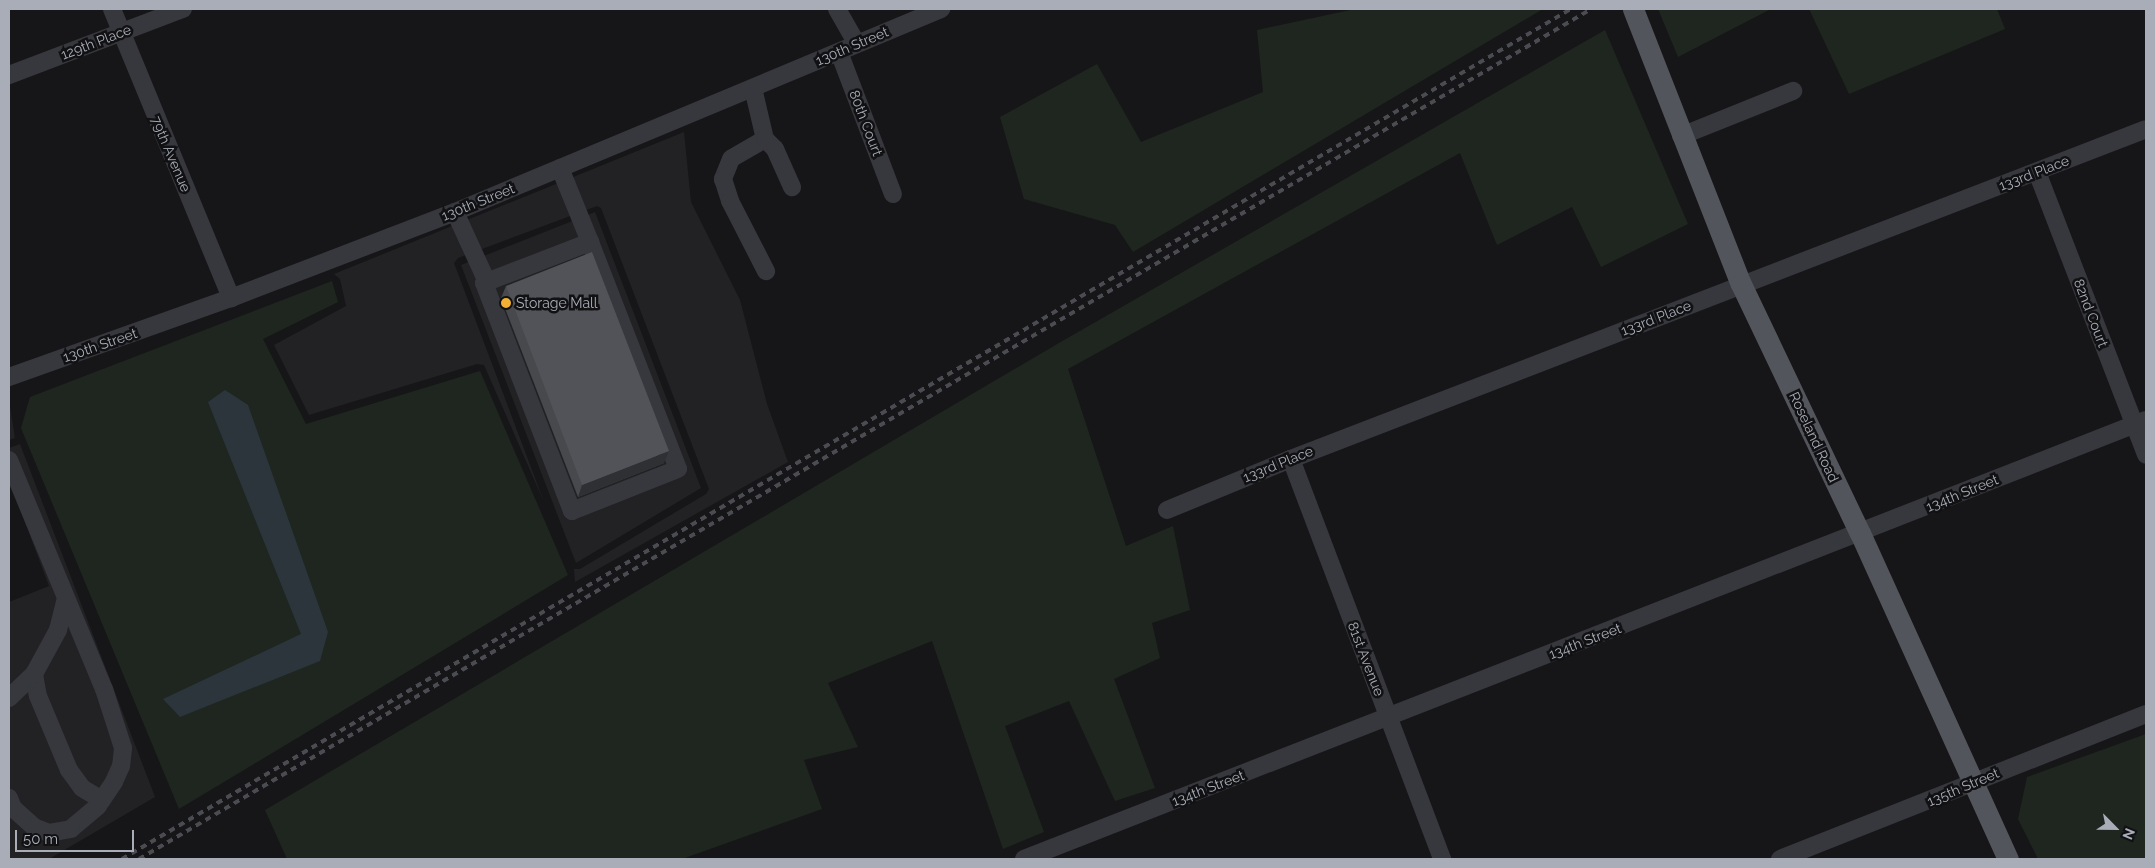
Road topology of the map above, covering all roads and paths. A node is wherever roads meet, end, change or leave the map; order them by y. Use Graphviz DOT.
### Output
graph roads {
  1 [pos="112,9"];
  2 [pos="183,9"];
  3 [pos="837,9"];
  4 [pos="941,9"];
  5 [pos="1633,9"];
  6 [pos="121,33"];
  7 [pos="856,44"];
  8 [pos="839,52"];
  9 [pos="9,75"];
  10 [pos="752,88"];
  11 [pos="1793,91"];
  12 [pos="2146,129"];
  13 [pos="1681,136"];
  14 [pos="765,139"];
  15 [pos="560,168"];
  16 [pos="2037,172"];
  17 [pos="792,187"];
  18 [pos="893,194"];
  19 [pos="455,212"];
  20 [pos="590,242"];
  21 [pos="766,271"];
  22 [pos="486,282"];
  23 [pos="1741,284"];
  24 [pos="231,298"];
  25 [pos="9,377"];
  26 [pos="2140,423"];
  27 [pos="2146,454"];
  28 [pos="1290,459"];
  29 [pos="9,460"];
  30 [pos="1167,510"];
  31 [pos="1860,533"];
  32 [pos="65,602"];
  33 [pos="34,674"];
  34 [pos="9,698"];
  35 [pos="2146,714"];
  36 [pos="1388,718"];
  37 [pos="1974,782"];
  38 [pos="9,798"];
  39 [pos="102,800"];
  40 [pos="1024,859"];
  41 [pos="1442,859"];
  42 [pos="1780,859"];
  43 [pos="2008,859"];
  1 -- 6 [label="street, 79th Avenue"];
  2 -- 6 [label="street, 129th Place"];
  3 -- 7 [label="street"];
  4 -- 7 [label="street, 130th Street"];
  5 -- 13 [label="main road, Roseland Road"];
  6 -- 9 [label="street, 129th Place"];
  6 -- 24 [label="street, 79th Avenue"];
  7 -- 8 [label="street, 130th Street"];
  8 -- 10 [label="street, 130th Street"];
  8 -- 18 [label="street, 80th Court"];
  10 -- 14 [label="street"];
  10 -- 15 [label="street, 130th Street"];
  11 -- 13 [label="street"];
  12 -- 16 [label="street, 133rd Place"];
  13 -- 23 [label="main road, Roseland Road"];
  14 -- 17 [label="street"];
  14 -- 21 [label="street"];
  15 -- 19 [label="street, 130th Street"];
  15 -- 20 [label="street"];
  16 -- 23 [label="street, 133rd Place"];
  16 -- 26 [label="street, 82nd Court"];
  19 -- 22 [label="street"];
  19 -- 24 [label="street, 130th Street"];
  20 -- 22 [label="street"];
  20 -- 22 [label="street"];
  23 -- 28 [label="street, 133rd Place"];
  23 -- 31 [label="main road, Roseland Road"];
  24 -- 25 [label="street, 130th Street"];
  26 -- 27 [label="street, 82nd Court"];
  26 -- 31 [label="street, 134th Street"];
  28 -- 30 [label="street, 133rd Place"];
  28 -- 36 [label="street, 81st Avenue"];
  29 -- 32 [label="street"];
  31 -- 36 [label="street, 134th Street"];
  31 -- 37 [label="main road, Roseland Road"];
  32 -- 33 [label="street"];
  32 -- 39 [label="street"];
  33 -- 34 [label="street"];
  33 -- 39 [label="street"];
  35 -- 37 [label="street, 135th Street"];
  36 -- 40 [label="street, 134th Street"];
  36 -- 41 [label="street, 81st Avenue"];
  37 -- 42 [label="street, 135th Street"];
  37 -- 43 [label="main road, Roseland Road"];
  38 -- 39 [label="street"];
}
